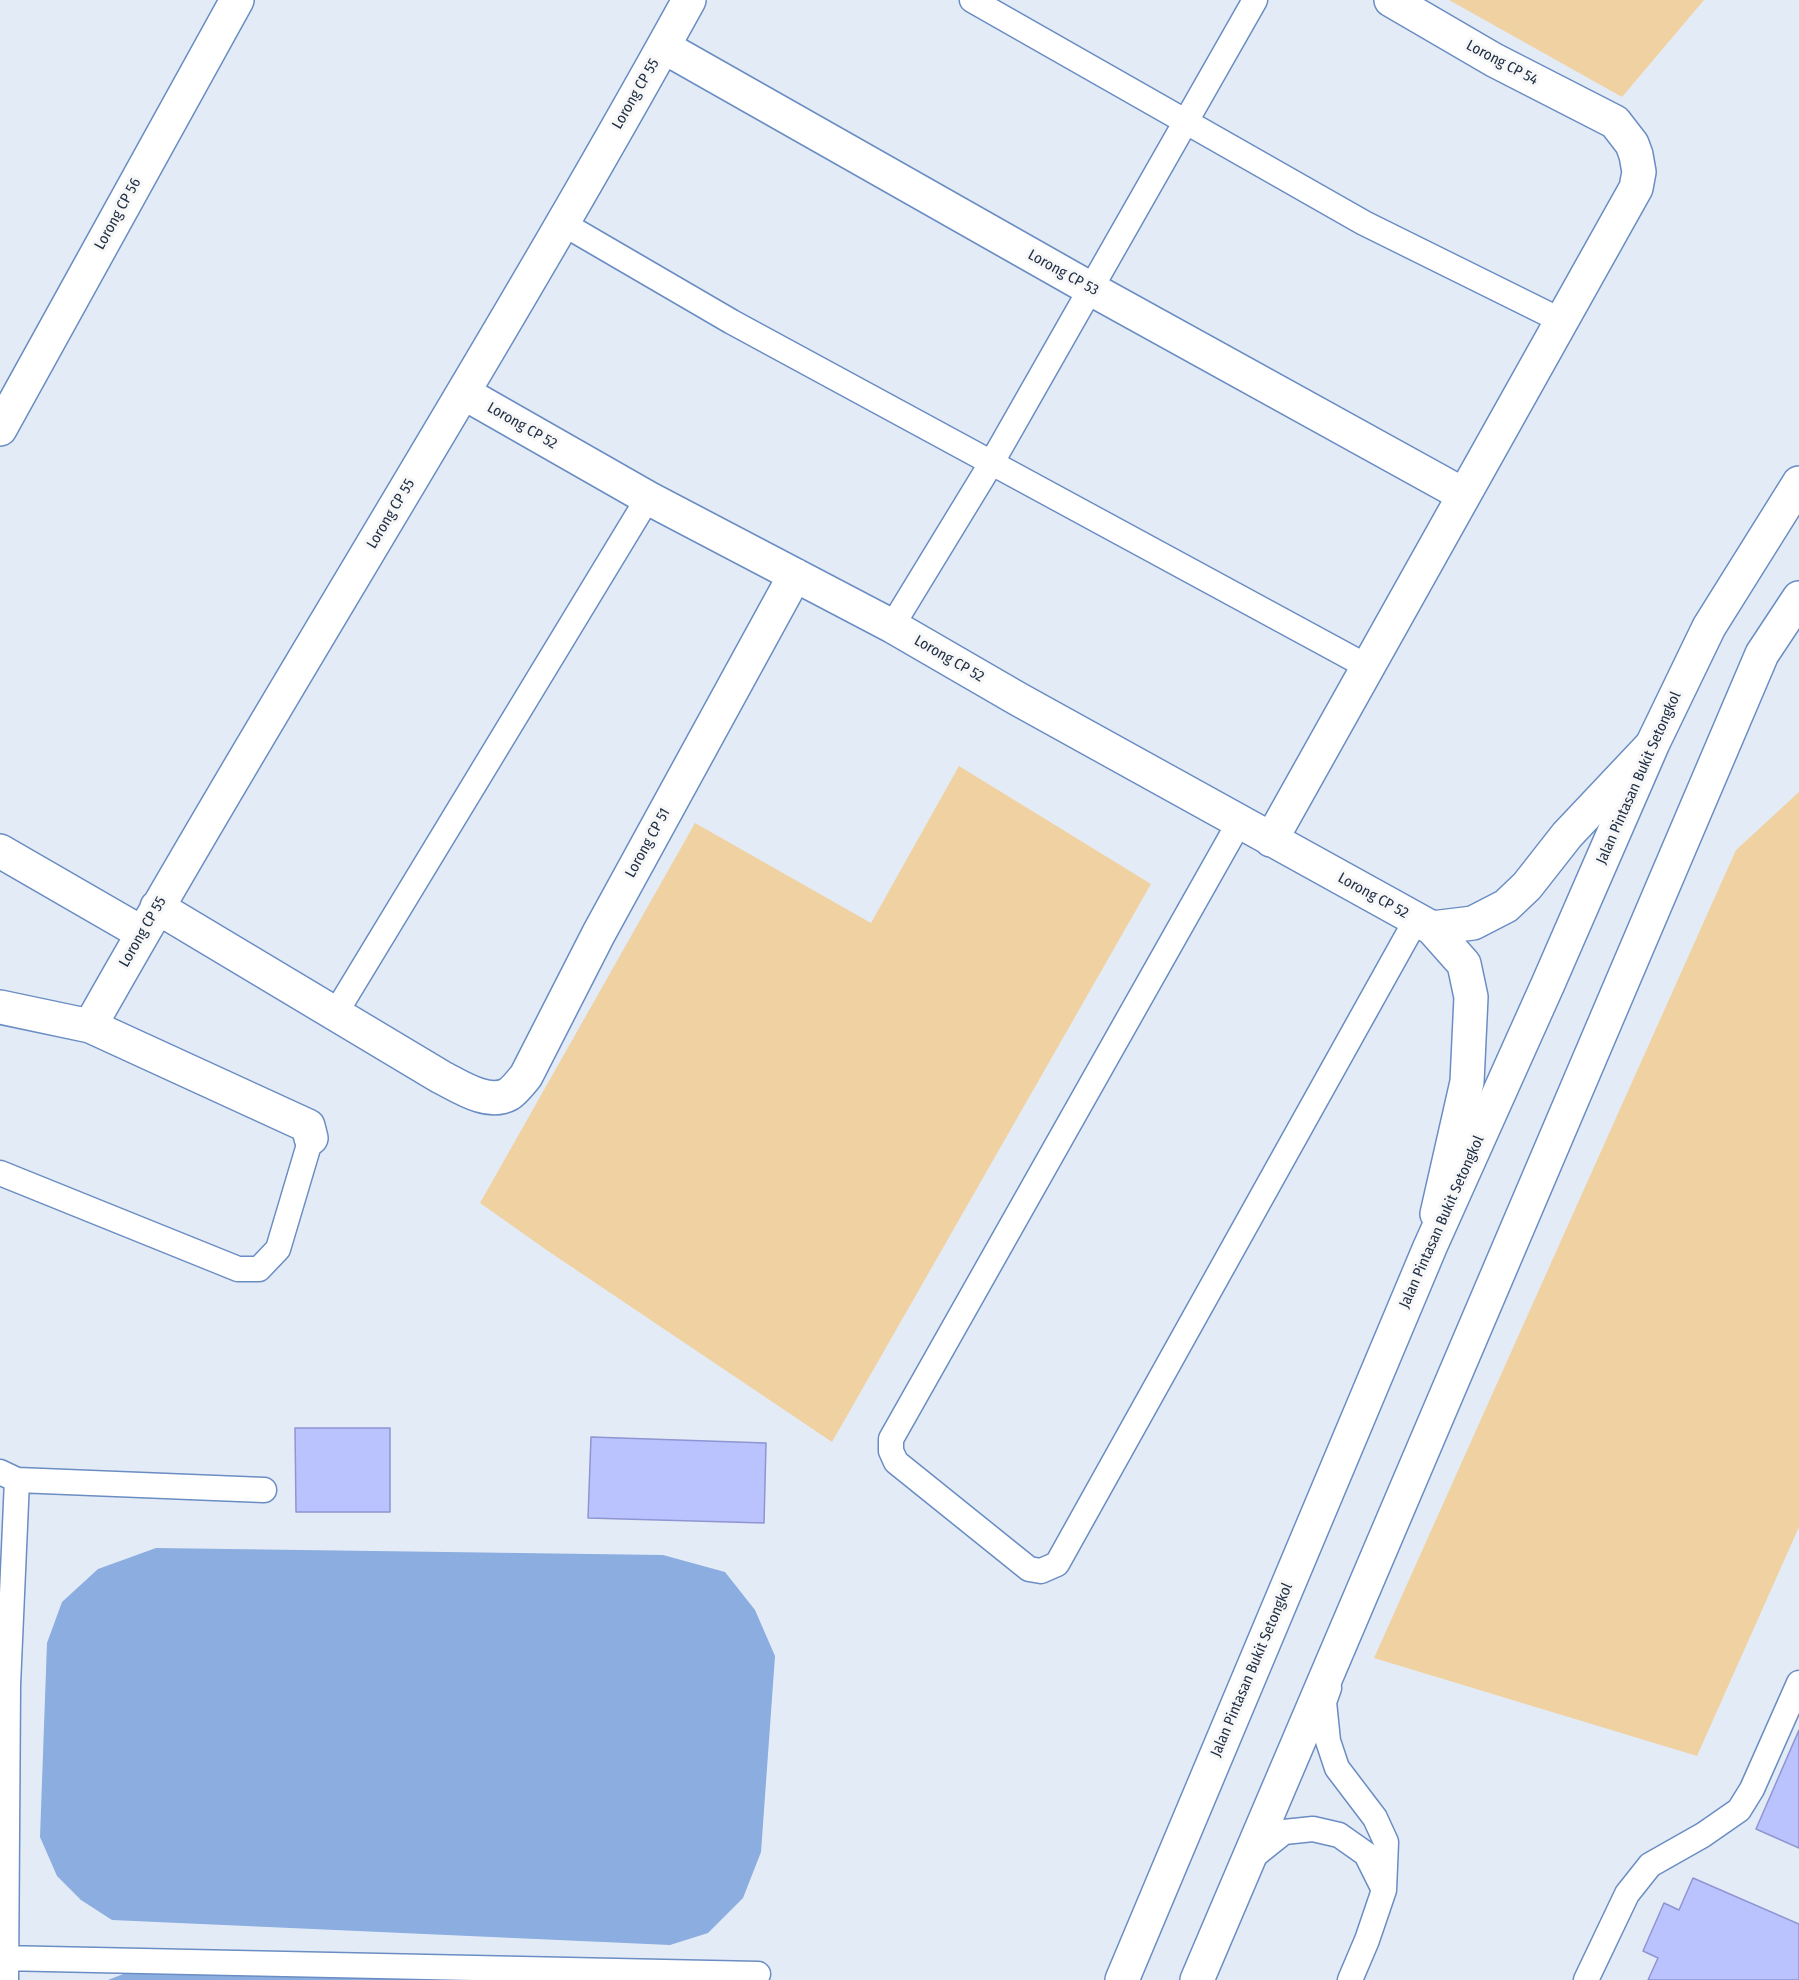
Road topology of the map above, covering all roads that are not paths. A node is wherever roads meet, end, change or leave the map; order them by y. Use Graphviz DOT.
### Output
graph roads {
  1 [pos="237,0"];
  2 [pos="690,0"];
  3 [pos="972,0"];
  4 [pos="1255,0"];
  5 [pos="1391,0"];
  6 [pos="664,47"];
  7 [pos="1185,122"];
  8 [pos="562,223"];
  9 [pos="1091,289"];
  10 [pos="1562,321"];
  11 [pos="464,393"];
  12 [pos="0,429"];
  13 [pos="992,462"];
  14 [pos="1799,483"];
  15 [pos="1464,495"];
  16 [pos="648,498"];
  17 [pos="795,575"];
  18 [pos="1799,598"];
  19 [pos="892,626"];
  20 [pos="1368,667"];
  21 [pos="1653,742"];
  22 [pos="1240,821"];
  23 [pos="1271,840"];
  24 [pos="0,851"];
  25 [pos="150,920"];
  26 [pos="1424,924"];
  27 [pos="0,1007"];
  28 [pos="335,1014"];
  29 [pos="90,1026"];
  30 [pos="311,1138"];
  31 [pos="0,1173"];
  32 [pos="1430,1247"];
  33 [pos="9,1476"];
  34 [pos="264,1490"];
  35 [pos="1354,1614"];
  36 [pos="1799,1683"];
  37 [pos="1247,1862"];
  38 [pos="1384,1890"];
  39 [pos="4,1965"];
  40 [pos="758,1974"];
  41 [pos="1122,1980"];
  42 [pos="1197,1980"];
  43 [pos="1350,1980"];
  44 [pos="1586,1980"];
  1 -- 12 [label="street, Lorong CP 56"];
  2 -- 6 [label="street, Lorong CP 55"];
  3 -- 7 [label="lane"];
  4 -- 7 [label="lane"];
  5 -- 10 [label="street, Lorong CP 54"];
  6 -- 8 [label="street, Lorong CP 55"];
  6 -- 9 [label="street, Lorong CP 53"];
  7 -- 9 [label="lane"];
  7 -- 10 [label="lane"];
  8 -- 11 [label="street, Lorong CP 55"];
  8 -- 13 [label="lane"];
  9 -- 13 [label="lane"];
  9 -- 15 [label="street, Lorong CP 53"];
  10 -- 15 [label="street"];
  11 -- 16 [label="street, Lorong CP 52"];
  11 -- 25 [label="street, Lorong CP 55"];
  13 -- 19 [label="lane"];
  13 -- 20 [label="lane"];
  14 -- 21 [label="street, Jalan Pintasan Bukit Setongkol"];
  15 -- 20 [label="street"];
  16 -- 17 [label="street, Lorong CP 52"];
  16 -- 28 [label="lane"];
  17 -- 19 [label="street, Lorong CP 52"];
  17 -- 28 [label="street, Lorong CP 51"];
  18 -- 35 [label="street"];
  19 -- 22 [label="street, Lorong CP 52"];
  20 -- 23 [label="street"];
  21 -- 26 [label="street"];
  21 -- 32 [label="street, Jalan Pintasan Bukit Setongkol"];
  22 -- 23 [label="street, Lorong CP 52"];
  22 -- 26 [label="lane"];
  23 -- 26 [label="street, Lorong CP 52"];
  24 -- 25 [label="street"];
  25 -- 28 [label="street"];
  25 -- 29 [label="street, Lorong CP 55"];
  26 -- 32 [label="street, Lorong CP 52"];
  27 -- 29 [label="street"];
  29 -- 30 [label="street"];
  30 -- 31 [label="lane"];
  32 -- 41 [label="street, Jalan Pintasan Bukit Setongkol"];
  33 -- 34 [label="lane"];
  33 -- 39 [label="lane"];
  35 -- 37 [label="street"];
  35 -- 38 [label="lane"];
  36 -- 44 [label="lane"];
  37 -- 38 [label="lane"];
  37 -- 42 [label="street"];
  38 -- 43 [label="lane"];
  39 -- 40 [label="lane"];
}
